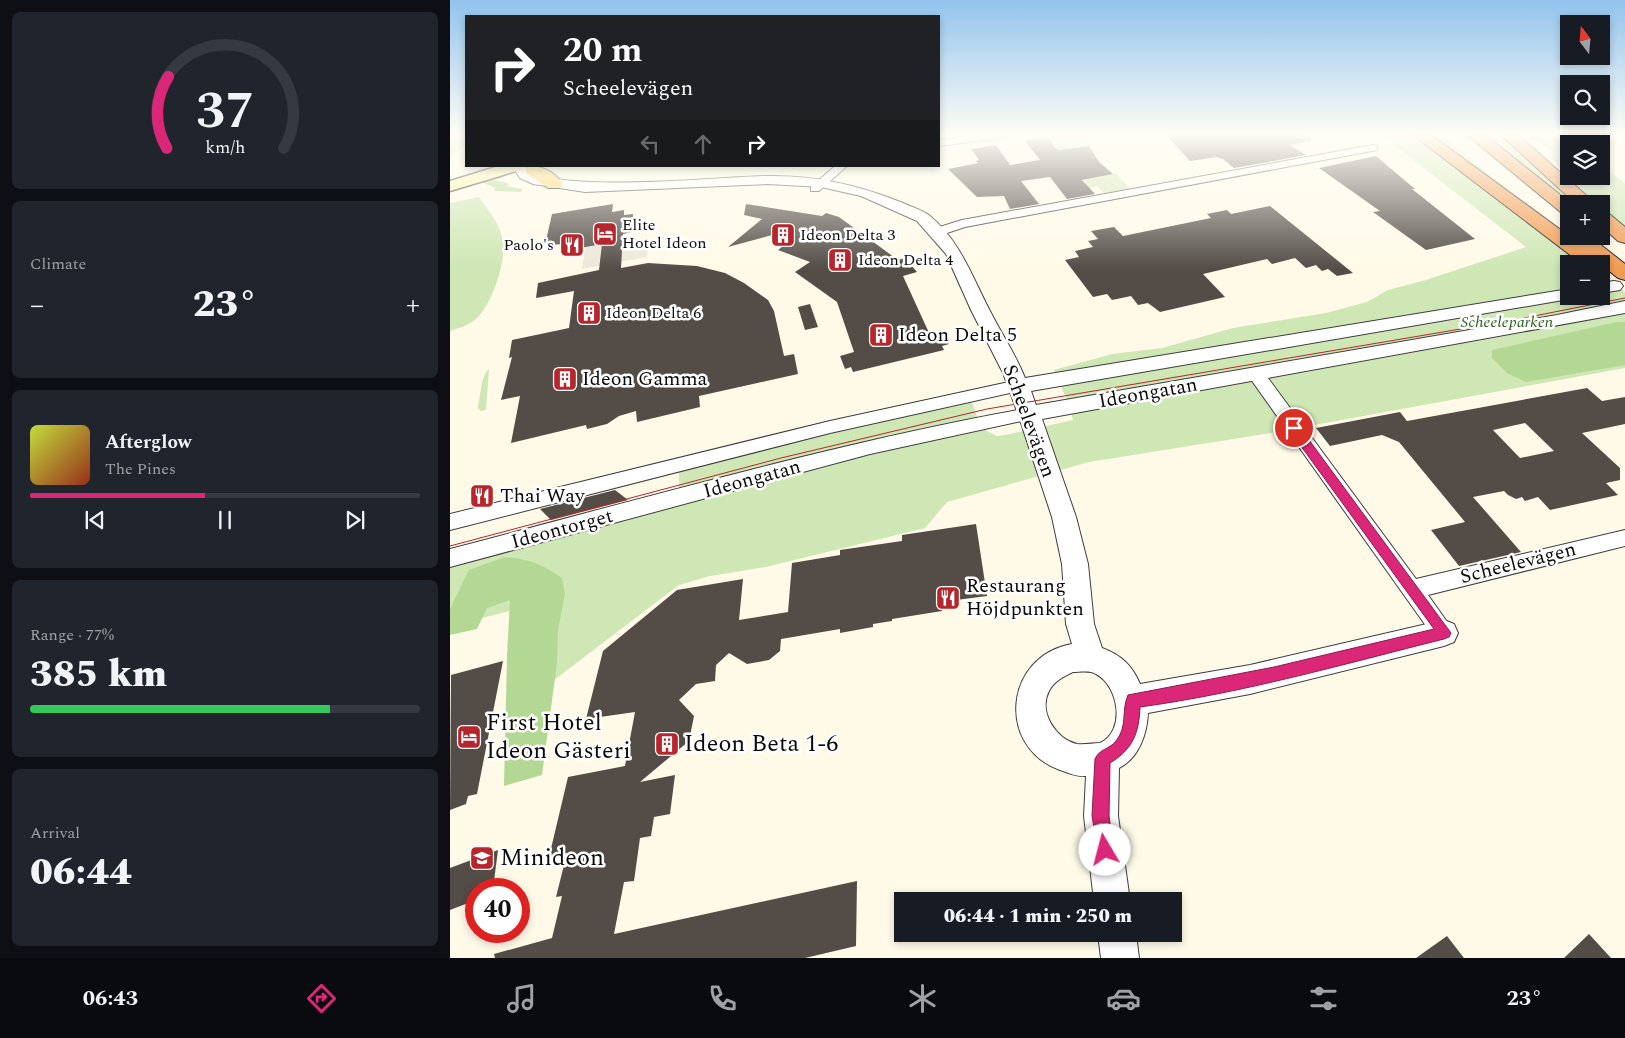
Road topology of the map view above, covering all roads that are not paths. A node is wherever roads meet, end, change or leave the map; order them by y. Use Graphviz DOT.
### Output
graph roads {
  1 [pos="464,180"];
  2 [pos="518,180"];
  3 [pos="540,180"];
  4 [pos="550,180"];
  5 [pos="826,180"];
  6 [pos="1200,180"];
  7 [pos="1481,180"];
  8 [pos="1506,180"];
  9 [pos="1531,180"];
  10 [pos="1560,180"];
  11 [pos="554,184"];
  12 [pos="450,186"];
  13 [pos="818,186"];
  14 [pos="1577,195"];
  15 [pos="1560,203"];
  16 [pos="1560,223"];
  17 [pos="1610,224"];
  18 [pos="938,232"];
  19 [pos="1625,237"];
  20 [pos="1610,242"];
  21 [pos="1584,245"];
  22 [pos="1625,254"];
  23 [pos="1583,255"];
  24 [pos="1616,283"];
  25 [pos="1560,296"];
  26 [pos="1625,307"];
  27 [pos="1256,374"];
  28 [pos="1018,386"];
  29 [pos="1029,414"];
  30 [pos="673,467"];
  31 [pos="675,499"];
  32 [pos="450,522"];
  33 [pos="1625,538"];
  34 [pos="450,558"];
  35 [pos="1411,590"];
  36 [pos="1444,633"];
  37 [pos="1080,658"];
  38 [pos="1133,700"];
  39 [pos="1090,760"];
  40 [pos="1111,892"];
  41 [pos="1118,942"];
  42 [pos="1120,958"];
  1 -- 12 [label="main road"];
  2 -- 13 [label="street, Scheelevägen"];
  3 -- 11 [label="street, Scheelevägen"];
  4 -- 11 [label="main road"];
  5 -- 13 [label="street"];
  6 -- 18 [label="street"];
  7 -- 23 [label="highway"];
  8 -- 16 [label="highway"];
  9 -- 15 [label="highway"];
  10 -- 14 [label="highway"];
  11 -- 13 [label="street, Scheelevägen"];
  13 -- 18 [label="street, Scheelevägen"];
  17 -- 19 [label="highway"];
  18 -- 28 [label="street, Scheelevägen"];
  20 -- 22 [label="highway"];
  21 -- 24 [label="highway"];
  25 -- 28 [label="street, Ideongatan"];
  26 -- 27 [label="street, Ideongatan"];
  27 -- 29 [label="street, Ideongatan"];
  27 -- 35 [label="street"];
  28 -- 29 [label="street, Scheelevägen"];
  28 -- 30 [label="street, Ideongatan"];
  29 -- 31 [label="street, Ideongatan"];
  29 -- 37 [label="street, Scheelevägen"];
  30 -- 32 [label="street, Ideontorget"];
  31 -- 34 [label="street, Ideontorget"];
  33 -- 35 [label="street, Scheelevägen"];
  35 -- 36 [label="street"];
  36 -- 38 [label="street"];
  37 -- 38 [label="street"];
  37 -- 39 [label="street"];
  38 -- 39 [label="street"];
  39 -- 40 [label="street"];
  41 -- 42 [label="street"];
}
